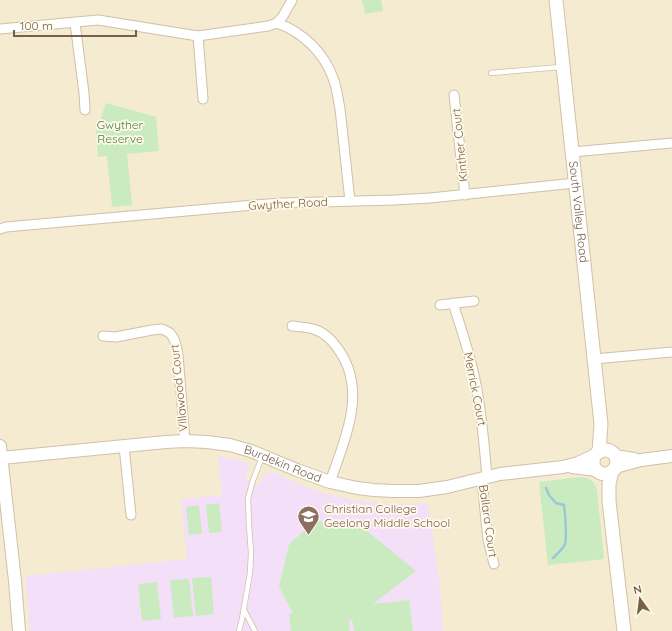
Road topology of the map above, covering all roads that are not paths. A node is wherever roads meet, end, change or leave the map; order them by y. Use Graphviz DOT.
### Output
graph roads {
  1 [pos="292,0"];
  2 [pos="556,0"];
  3 [pos="75,23"];
  4 [pos="277,23"];
  5 [pos="0,29"];
  6 [pos="198,36"];
  7 [pos="563,66"];
  8 [pos="491,74"];
  9 [pos="454,95"];
  10 [pos="203,98"];
  11 [pos="85,110"];
  12 [pos="672,143"];
  13 [pos="572,152"];
  14 [pos="576,183"];
  15 [pos="465,195"];
  16 [pos="350,201"];
  17 [pos="3,228"];
  18 [pos="474,301"];
  19 [pos="453,304"];
  20 [pos="440,305"];
  21 [pos="292,326"];
  22 [pos="103,336"];
  23 [pos="672,352"];
  24 [pos="594,359"];
  25 [pos="185,441"];
  26 [pos="124,446"];
  27 [pos="263,455"];
  28 [pos="672,456"];
  29 [pos="1,457"];
  30 [pos="605,462"];
  31 [pos="485,477"];
  32 [pos="330,482"];
  33 [pos="131,515"];
  34 [pos="494,564"];
  35 [pos="244,610"];
  36 [pos="19,631"];
  37 [pos="239,631"];
  38 [pos="255,631"];
  39 [pos="624,631"];
  1 -- 4 [label="street"];
  2 -- 7 [label="main road, South Valley Road"];
  3 -- 5 [label="street"];
  3 -- 6 [label="street"];
  3 -- 11 [label="street"];
  4 -- 6 [label="street"];
  4 -- 16 [label="street"];
  6 -- 10 [label="street"];
  7 -- 8 [label="lane"];
  7 -- 13 [label="main road, South Valley Road"];
  9 -- 15 [label="street, Kinther Court"];
  12 -- 13 [label="street"];
  13 -- 14 [label="main road, South Valley Road"];
  14 -- 15 [label="street, Gwyther Road"];
  14 -- 24 [label="main road, South Valley Road"];
  15 -- 16 [label="street, Gwyther Road"];
  16 -- 17 [label="street, Gwyther Road"];
  18 -- 19 [label="street"];
  19 -- 20 [label="street"];
  19 -- 31 [label="street, Merrick Court"];
  21 -- 32 [label="street"];
  22 -- 25 [label="street, Villawood Court"];
  23 -- 24 [label="street"];
  24 -- 30 [label="main road, South Valley Road"];
  25 -- 26 [label="street, Burdekin Road"];
  25 -- 27 [label="street, Burdekin Road"];
  26 -- 29 [label="street, Burdekin Road"];
  26 -- 33 [label="street"];
  27 -- 32 [label="street, Burdekin Road"];
  27 -- 35 [label="lane"];
  28 -- 30 [label="street"];
  29 -- 36 [label="street"];
  30 -- 31 [label="street, Burdekin Road"];
  30 -- 39 [label="main road, South Valley Road"];
  31 -- 32 [label="street, Burdekin Road"];
  31 -- 34 [label="street, Ballara Court"];
  35 -- 37 [label="lane"];
  35 -- 38 [label="lane"];
}
